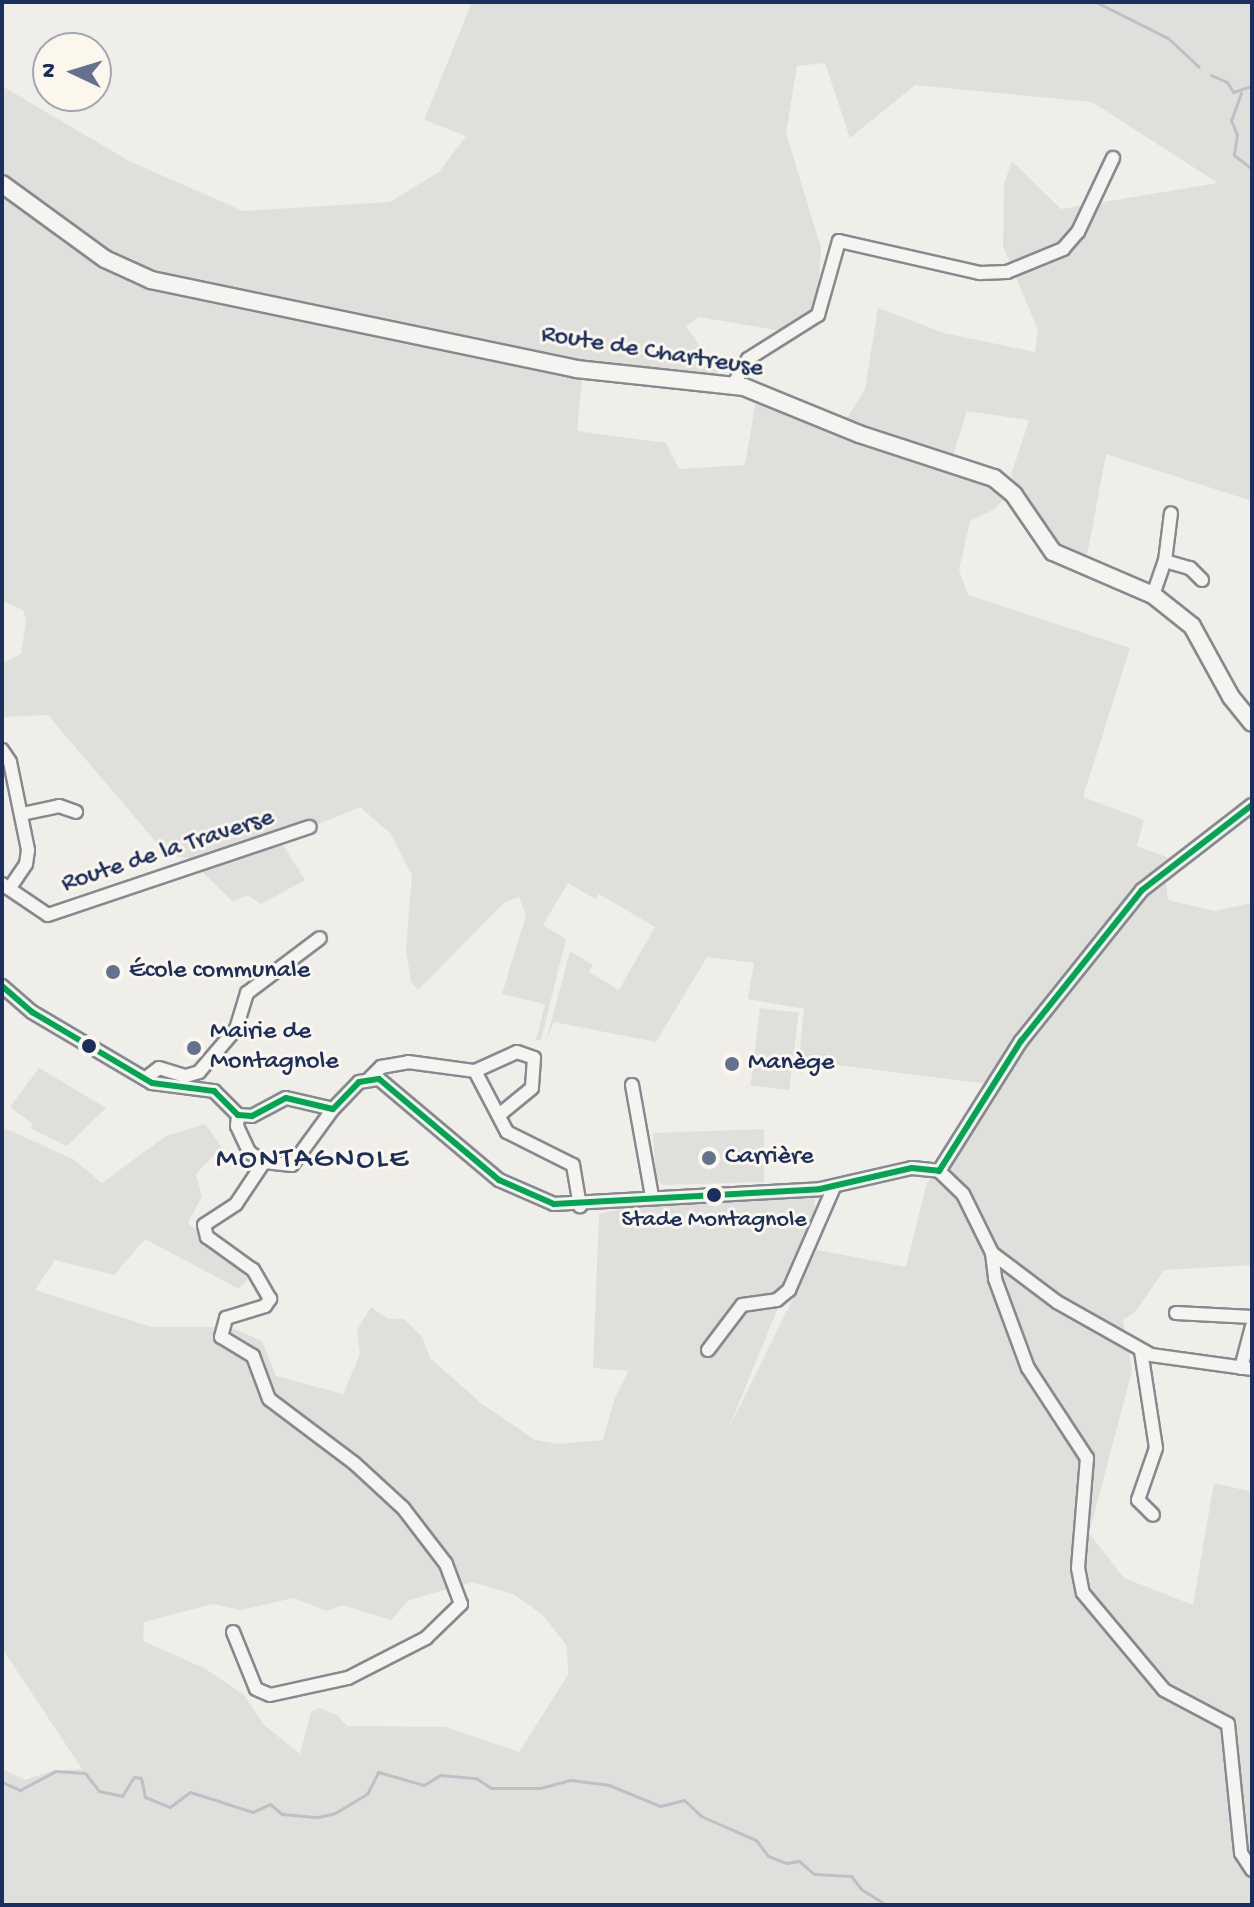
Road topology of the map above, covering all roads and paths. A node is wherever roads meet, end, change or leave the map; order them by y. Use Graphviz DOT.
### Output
graph roads {
  1 [pos="1113,158"];
  2 [pos="2,184"];
  3 [pos="733,385"];
  4 [pos="1171,513"];
  5 [pos="1165,561"];
  6 [pos="1202,580"];
  7 [pos="1153,595"];
  8 [pos="1252,723"];
  9 [pos="2,750"];
  10 [pos="1252,805"];
  11 [pos="76,812"];
  12 [pos="22,814"];
  13 [pos="310,827"];
  14 [pos="6,885"];
  15 [pos="320,938"];
  16 [pos="2,986"];
  17 [pos="475,1071"];
  18 [pos="146,1078"];
  19 [pos="370,1078"];
  20 [pos="632,1085"];
  21 [pos="333,1109"];
  22 [pos="238,1115"];
  23 [pos="499,1115"];
  24 [pos="264,1162"];
  25 [pos="939,1171"];
  26 [pos="834,1187"];
  27 [pos="820,1189"];
  28 [pos="652,1196"];
  29 [pos="580,1206"];
  30 [pos="819,1220"];
  31 [pos="992,1253"];
  32 [pos="1176,1313"];
  33 [pos="1252,1317"];
  34 [pos="1252,1326"];
  35 [pos="708,1350"];
  36 [pos="1141,1351"];
  37 [pos="1247,1368"];
  38 [pos="1153,1515"];
  39 [pos="233,1632"];
  40 [pos="1252,1870"];
  1 -- 3 [label="street"];
  2 -- 3 [label="main road, Route de Chartreuse"];
  3 -- 7 [label="main road, Route de Chartreuse"];
  4 -- 5 [label="street"];
  5 -- 6 [label="street"];
  5 -- 7 [label="street"];
  7 -- 8 [label="main road, Route de Chartreuse"];
  9 -- 12 [label="street"];
  10 -- 25 [label="street"];
  11 -- 12 [label="street"];
  12 -- 14 [label="street"];
  13 -- 14 [label="street, Route de la Traverse"];
  15 -- 18 [label="street"];
  16 -- 18 [label="street"];
  17 -- 19 [label="street"];
  17 -- 23 [label="street"];
  17 -- 23 [label="street"];
  18 -- 22 [label="street"];
  19 -- 21 [label="street"];
  19 -- 29 [label="street"];
  20 -- 28 [label="street"];
  21 -- 22 [label="street"];
  21 -- 24 [label="street"];
  22 -- 24 [label="street"];
  23 -- 29 [label="street"];
  24 -- 39 [label="street"];
  25 -- 26 [label="street"];
  25 -- 31 [label="street"];
  26 -- 27 [label="street"];
  26 -- 30 [label="street"];
  27 -- 28 [label="street"];
  27 -- 30 [label="street"];
  28 -- 29 [label="street"];
  30 -- 35 [label="street"];
  31 -- 36 [label="street"];
  31 -- 40 [label="street"];
  32 -- 33 [label="street"];
  34 -- 37 [label="street"];
  36 -- 37 [label="street"];
  36 -- 38 [label="street"];
}
